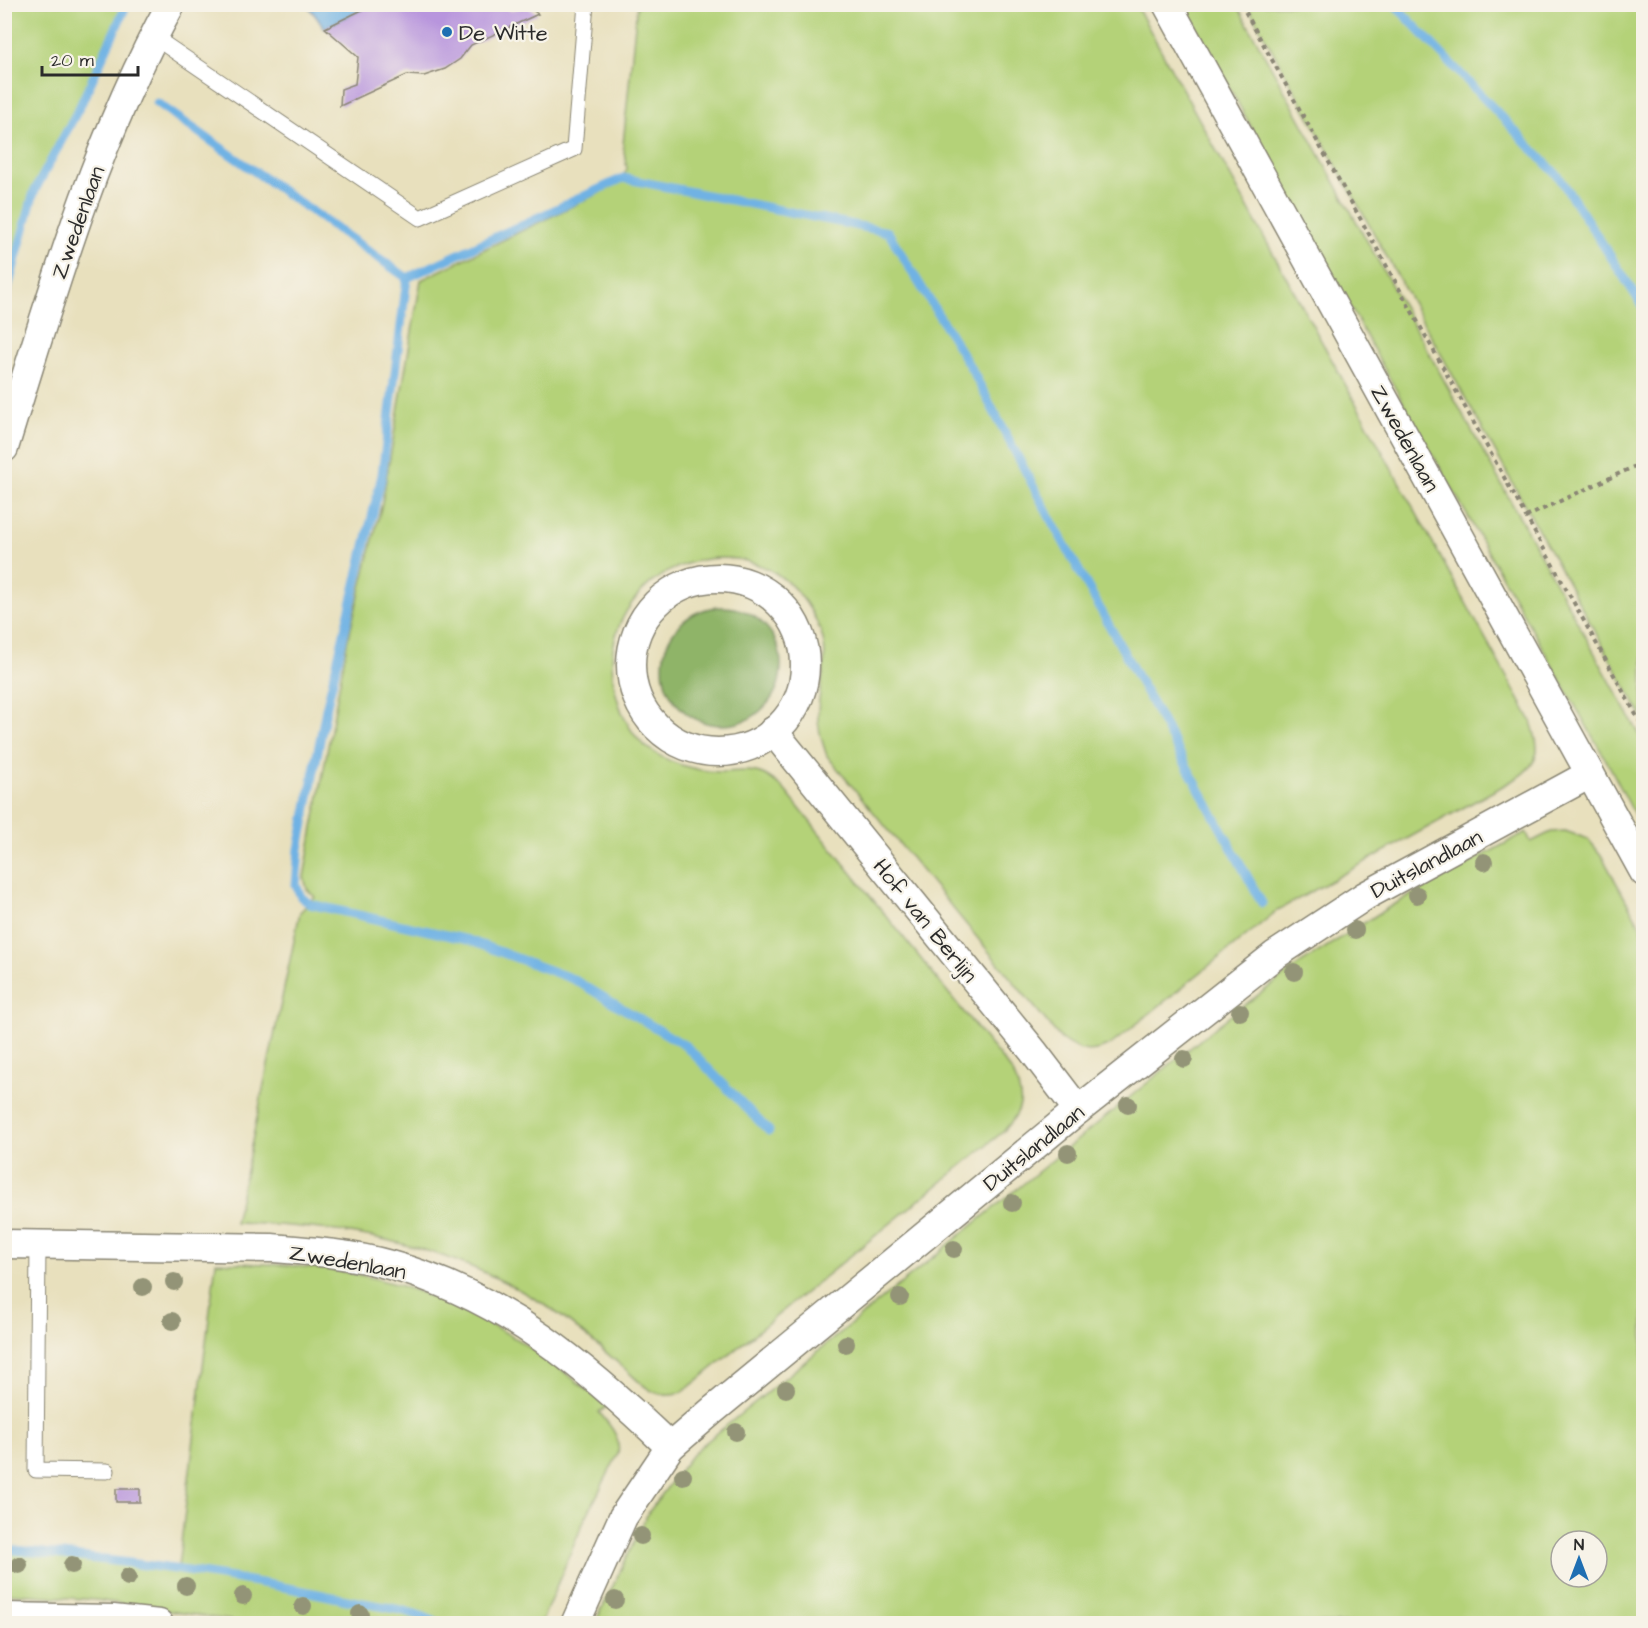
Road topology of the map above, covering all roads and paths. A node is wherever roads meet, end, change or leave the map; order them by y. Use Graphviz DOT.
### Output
graph roads {
  1 [pos="171,4"];
  2 [pos="586,4"];
  3 [pos="1167,4"];
  4 [pos="1242,4"];
  5 [pos="154,37"];
  6 [pos="4,448"];
  7 [pos="1644,462"];
  8 [pos="1526,517"];
  9 [pos="1644,729"];
  10 [pos="773,731"];
  11 [pos="1590,774"];
  12 [pos="1644,872"];
  13 [pos="1078,1110"];
  14 [pos="4,1244"];
  15 [pos="38,1245"];
  16 [pos="670,1448"];
  17 [pos="107,1472"];
  18 [pos="4,1617"];
  19 [pos="159,1623"];
  20 [pos="575,1623"];
  1 -- 5 [label="street, Zwedenlaan"];
  2 -- 5 [label="lane"];
  3 -- 11 [label="street, Zwedenlaan"];
  4 -- 8 [label="path"];
  5 -- 6 [label="street, Zwedenlaan"];
  7 -- 8 [label="path"];
  8 -- 9 [label="path"];
  10 -- 10 [label="street"];
  10 -- 13 [label="street, Hof van Berlijn"];
  11 -- 12 [label="street, Zwedenlaan"];
  11 -- 13 [label="street, Duitslandlaan"];
  13 -- 16 [label="street, Duitslandlaan"];
  14 -- 15 [label="street, Zwedenlaan"];
  15 -- 16 [label="street, Zwedenlaan"];
  15 -- 17 [label="lane"];
  16 -- 20 [label="street, Duitslandlaan"];
  18 -- 19 [label="street"];
}
